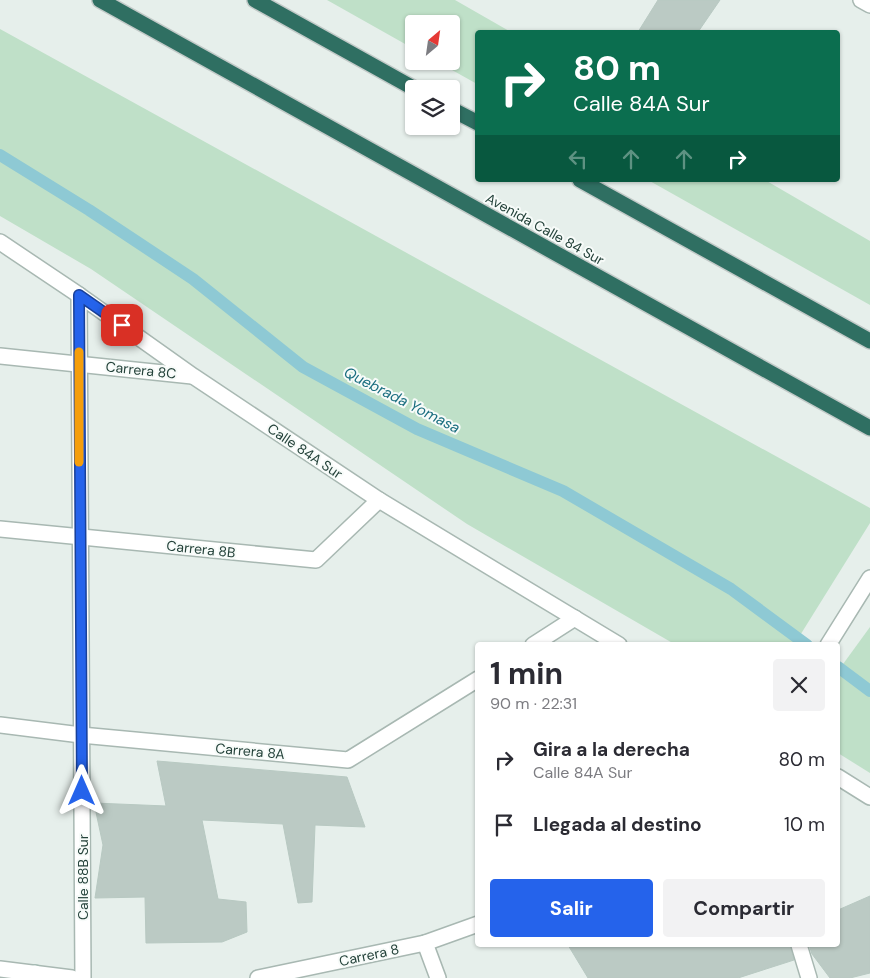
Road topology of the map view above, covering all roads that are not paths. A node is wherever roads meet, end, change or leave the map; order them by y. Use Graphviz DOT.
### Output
graph roads {
  1 [pos="100,0"];
  2 [pos="255,0"];
  3 [pos="861,0"];
  4 [pos="870,5"];
  5 [pos="405,83"];
  6 [pos="460,114"];
  7 [pos="475,121"];
  8 [pos="584,182"];
  9 [pos="0,242"];
  10 [pos="79,295"];
  11 [pos="870,341"];
  12 [pos="0,356"];
  13 [pos="79,364"];
  14 [pos="193,376"];
  15 [pos="870,428"];
  16 [pos="379,500"];
  17 [pos="0,529"];
  18 [pos="80,537"];
  19 [pos="870,578"];
  20 [pos="575,618"];
  21 [pos="832,639"];
  22 [pos="538,642"];
  23 [pos="614,642"];
  24 [pos="475,681"];
  25 [pos="0,725"];
  26 [pos="81,735"];
  27 [pos="840,778"];
  28 [pos="870,797"];
  29 [pos="475,925"];
  30 [pos="425,943"];
  31 [pos="800,947"];
  32 [pos="0,969"];
  33 [pos="34,976"];
  34 [pos="72,978"];
  35 [pos="83,978"];
  36 [pos="258,978"];
  37 [pos="438,978"];
  38 [pos="809,978"];
  1 -- 15 [label="highway, Avenida Calle 84 Sur"];
  2 -- 5 [label="highway"];
  3 -- 4 [label="street"];
  6 -- 7 [label="highway"];
  8 -- 11 [label="highway"];
  9 -- 10 [label="street, Calle 84A Sur"];
  10 -- 13 [label="street, Calle 88B Sur"];
  10 -- 14 [label="street, Calle 84A Sur"];
  12 -- 13 [label="street, Carrera 8C"];
  13 -- 14 [label="street, Carrera 8C"];
  13 -- 18 [label="street, Calle 88B Sur"];
  14 -- 16 [label="street, Calle 84A Sur"];
  16 -- 18 [label="street, Carrera 8B"];
  16 -- 20 [label="street, Calle 84A Sur"];
  17 -- 18 [label="street, Carrera 8B"];
  18 -- 26 [label="street, Calle 88B Sur"];
  19 -- 21 [label="street"];
  20 -- 22 [label="street"];
  20 -- 23 [label="street, Calle 84A Sur"];
  24 -- 26 [label="street, Carrera 8A"];
  25 -- 26 [label="street, Carrera 8A"];
  26 -- 35 [label="street, Calle 88B Sur"];
  27 -- 28 [label="street"];
  29 -- 30 [label="street, Carrera 8"];
  30 -- 36 [label="street, Carrera 8"];
  30 -- 37 [label="street"];
  31 -- 38 [label="street"];
  32 -- 33 [label="street"];
  33 -- 34 [label="street"];
}
